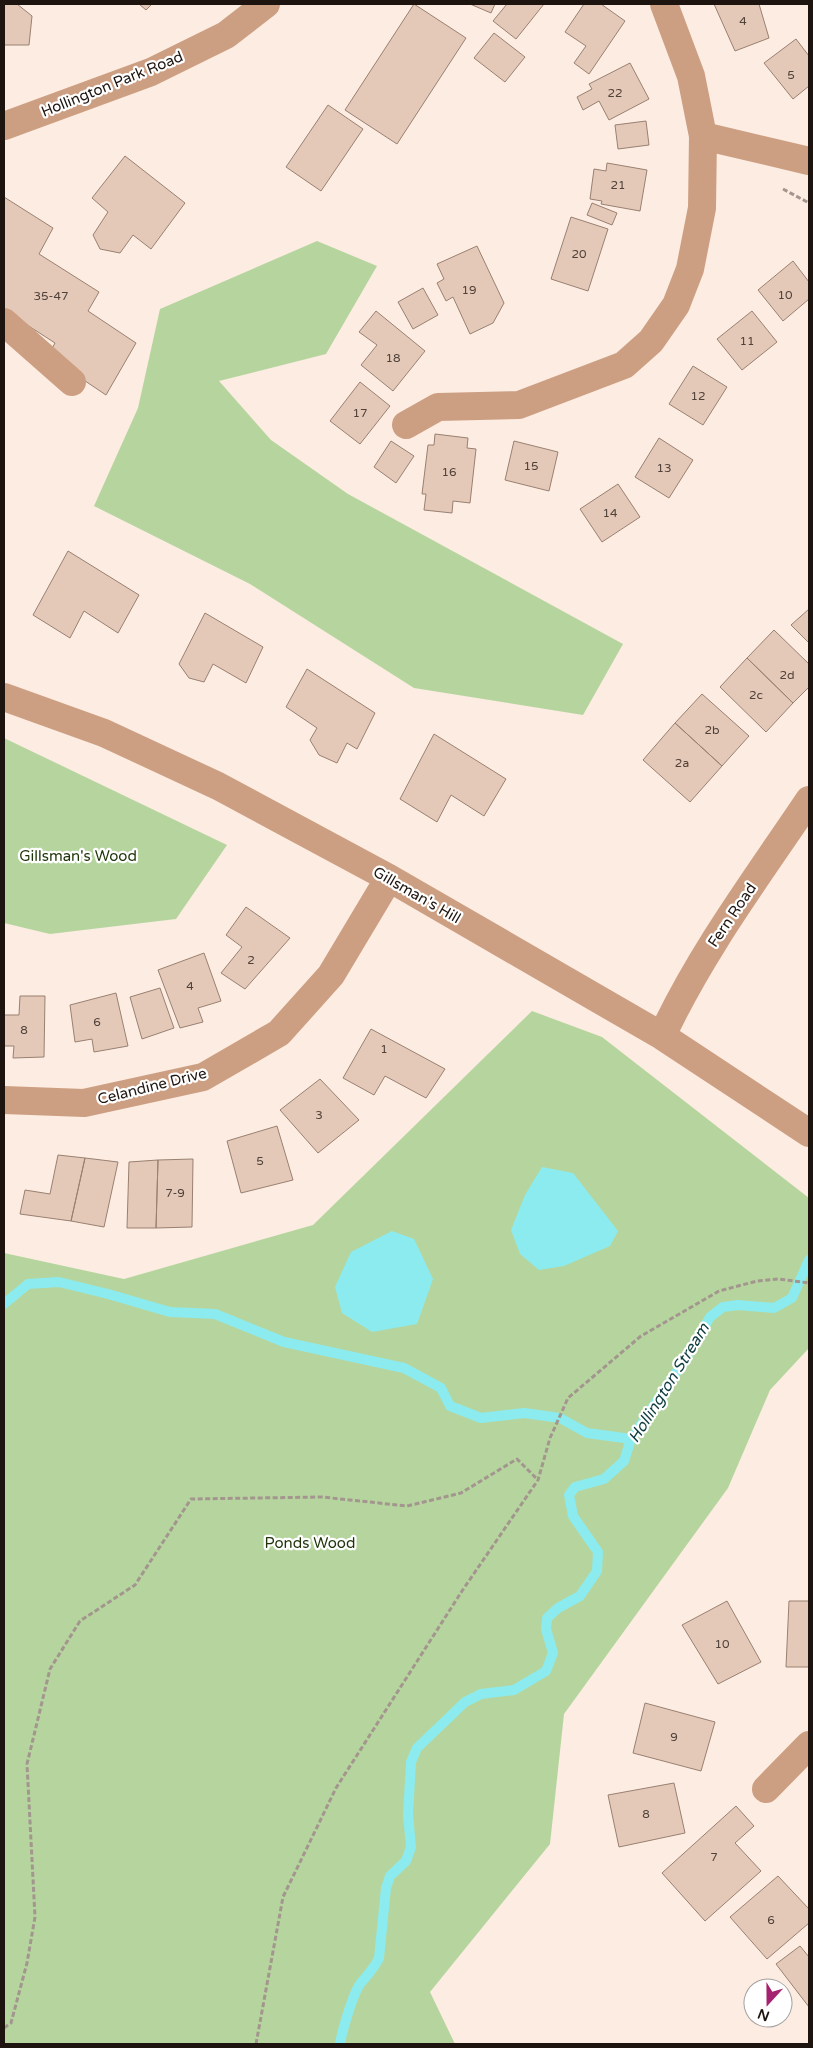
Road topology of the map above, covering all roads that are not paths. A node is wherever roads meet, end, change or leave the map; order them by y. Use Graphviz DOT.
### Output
graph roads {
  1 [pos="266,4"];
  2 [pos="664,4"];
  3 [pos="4,126"];
  4 [pos="703,136"];
  5 [pos="809,161"];
  6 [pos="4,322"];
  7 [pos="72,382"];
  8 [pos="406,425"];
  9 [pos="4,697"];
  10 [pos="809,800"];
  11 [pos="389,878"];
  12 [pos="662,1036"];
  13 [pos="4,1100"];
  14 [pos="809,1134"];
  15 [pos="805,1758"];
  16 [pos="766,1789"];
  1 -- 3 [label="street, Hollington Park Road"];
  2 -- 4 [label="street"];
  4 -- 5 [label="street"];
  4 -- 8 [label="street"];
  6 -- 7 [label="street"];
  9 -- 11 [label="street, Gillsman's Hill"];
  10 -- 12 [label="street, Fern Road"];
  11 -- 12 [label="street, Gillsman's Hill"];
  11 -- 13 [label="street, Celandine Drive"];
  12 -- 14 [label="street, Gillsman's Hill"];
  15 -- 16 [label="street"];
}
